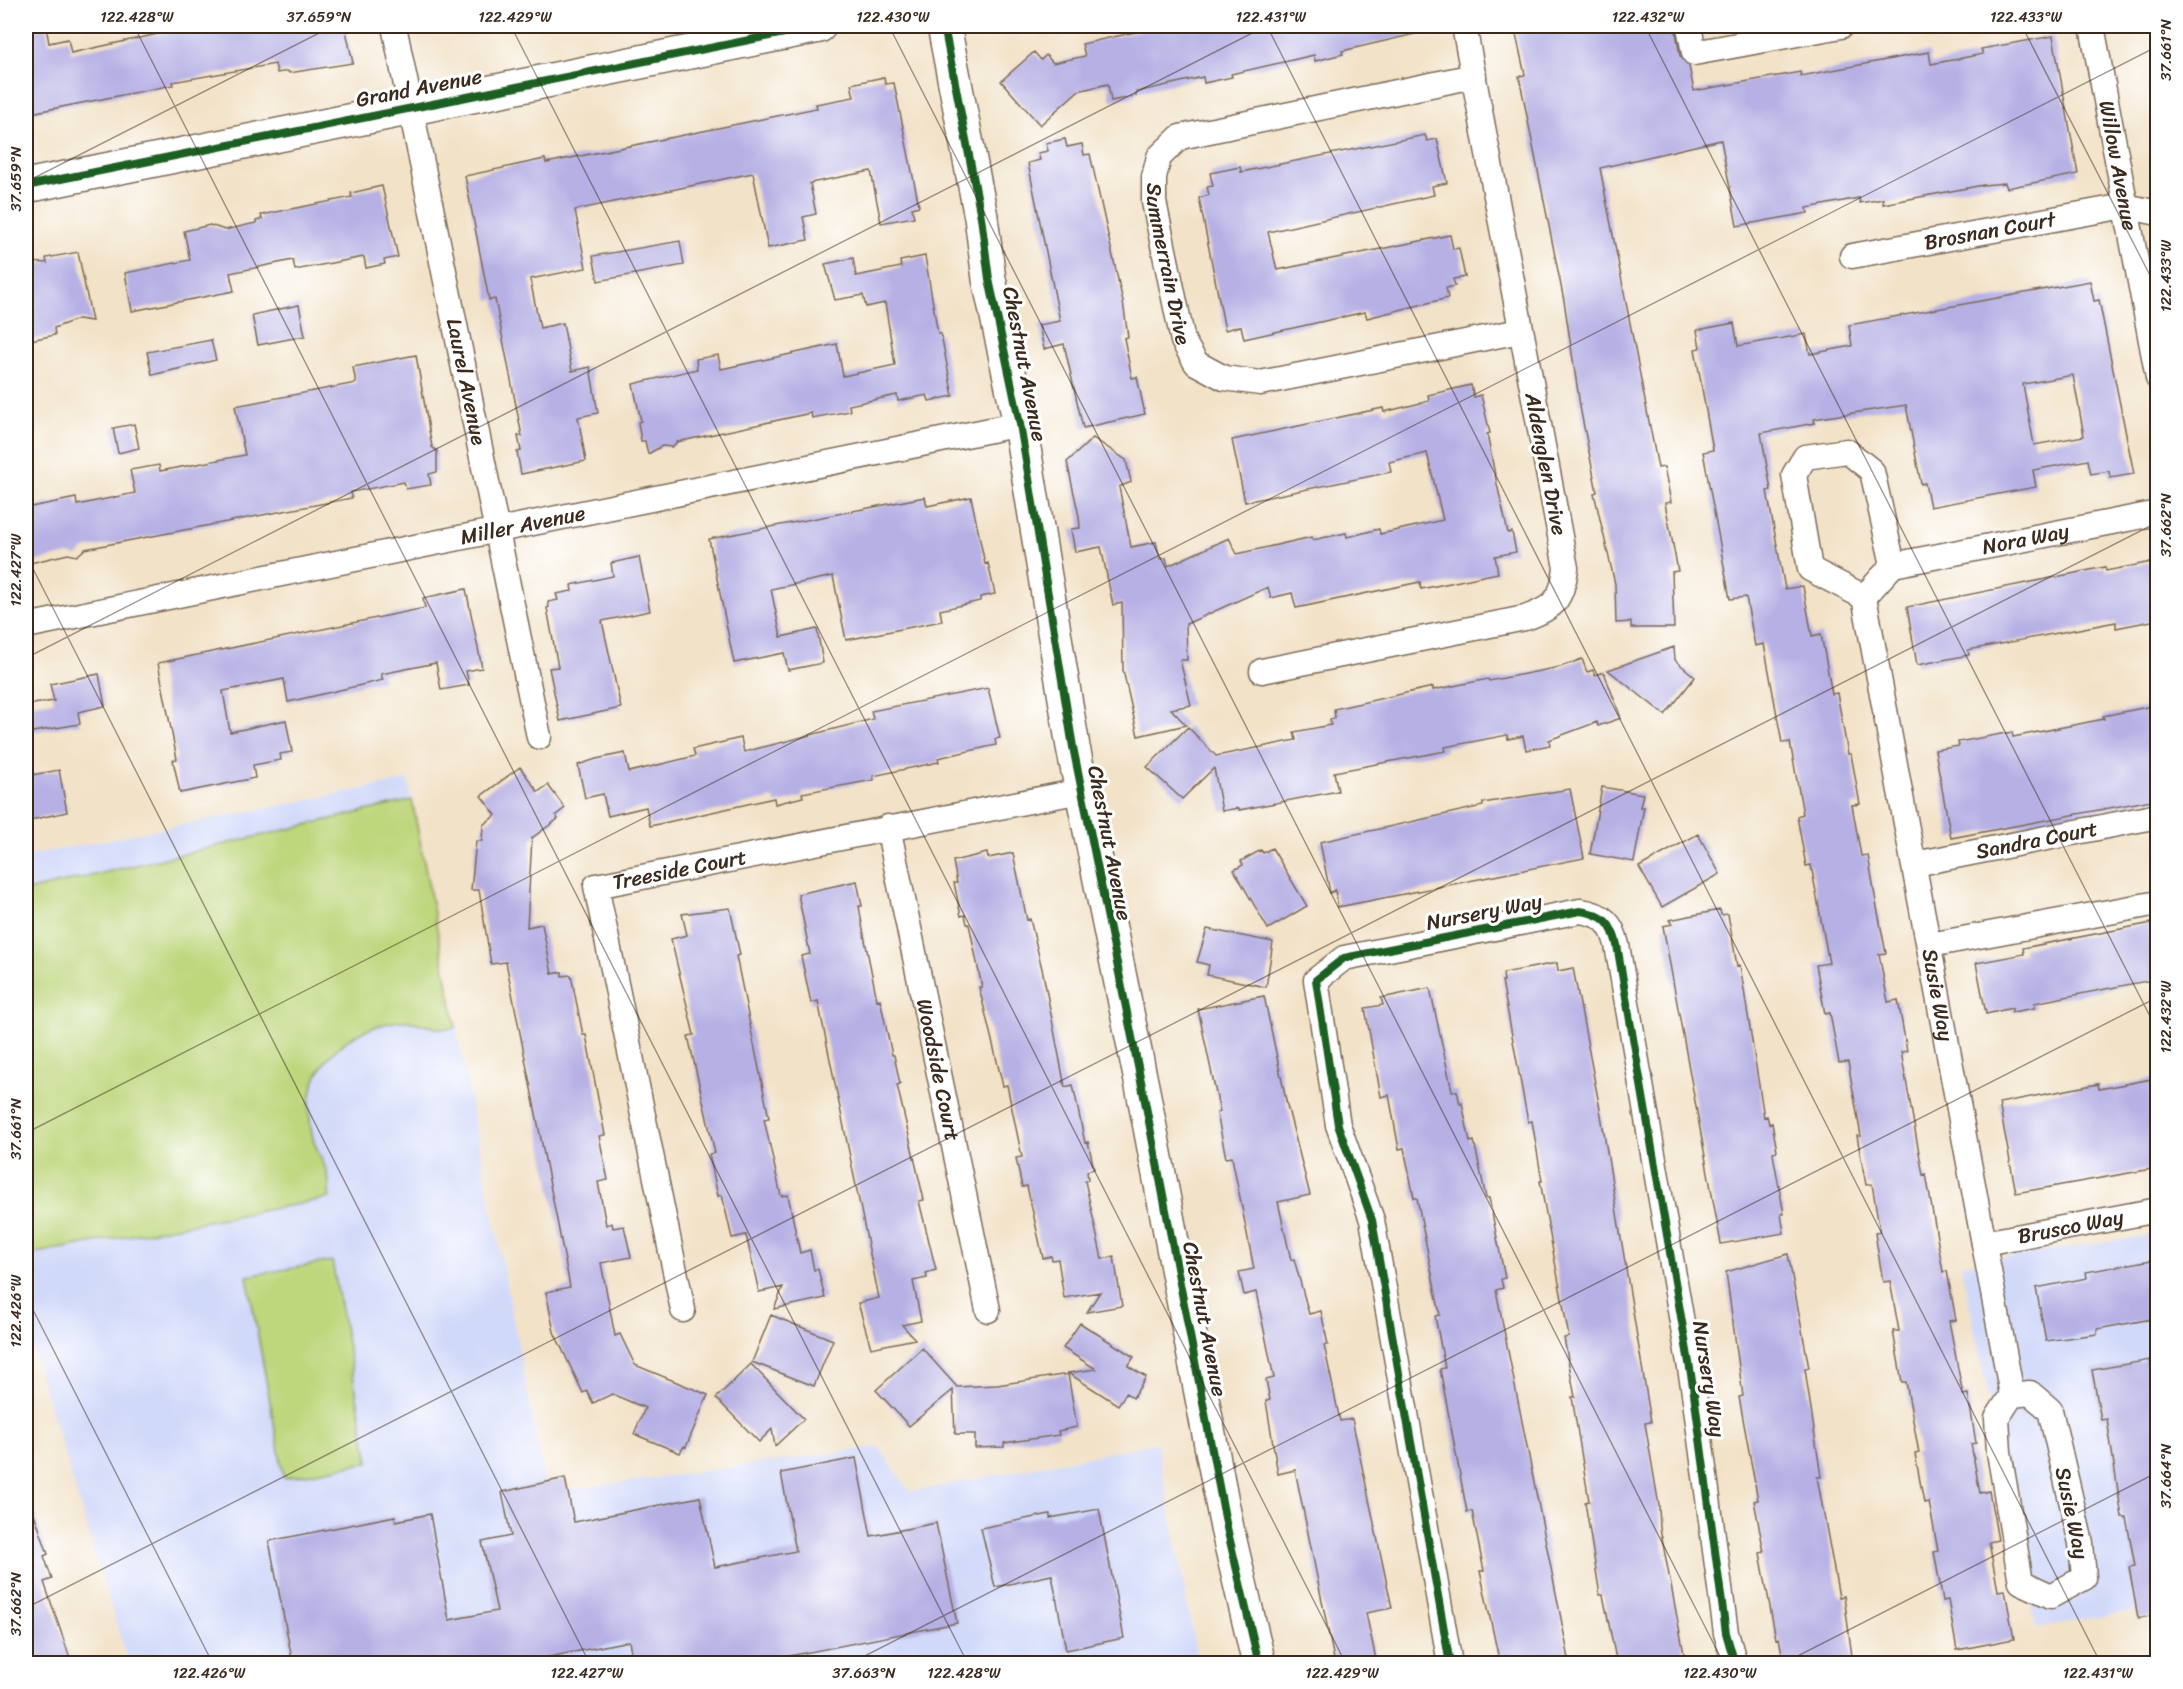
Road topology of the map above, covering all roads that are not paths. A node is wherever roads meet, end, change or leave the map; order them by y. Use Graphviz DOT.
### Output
graph roads {
  1 [pos="394,26"];
  2 [pos="819,26"];
  3 [pos="944,26"];
  4 [pos="1464,26"];
  5 [pos="1689,26"];
  6 [pos="1841,26"];
  7 [pos="2092,26"];
  8 [pos="1474,76"];
  9 [pos="412,107"];
  10 [pos="26,186"];
  11 [pos="2125,206"];
  12 [pos="2157,213"];
  13 [pos="1852,256"];
  14 [pos="1520,331"];
  15 [pos="2157,378"];
  16 [pos="1020,424"];
  17 [pos="2157,513"];
  18 [pos="496,531"];
  19 [pos="1893,565"];
  20 [pos="1864,597"];
  21 [pos="26,626"];
  22 [pos="1262,671"];
  23 [pos="538,737"];
  24 [pos="1081,791"];
  25 [pos="2157,816"];
  26 [pos="888,827"];
  27 [pos="1915,864"];
  28 [pos="2157,903"];
  29 [pos="1930,945"];
  30 [pos="2157,1210"];
  31 [pos="1984,1243"];
  32 [pos="683,1310"];
  33 [pos="988,1310"];
  34 [pos="2012,1395"];
  35 [pos="1259,1664"];
  36 [pos="1450,1664"];
  37 [pos="1735,1664"];
  1 -- 9 [label="street, Laurel Avenue"];
  2 -- 9 [label="main road, Grand Avenue"];
  3 -- 16 [label="main road, Chestnut Avenue"];
  4 -- 8 [label="street, Aldenglen Drive"];
  5 -- 6 [label="street"];
  7 -- 11 [label="street, Willow Avenue"];
  8 -- 14 [label="street, Aldenglen Drive"];
  8 -- 14 [label="street, Summerrain Drive"];
  9 -- 10 [label="main road, Grand Avenue"];
  9 -- 18 [label="street, Laurel Avenue"];
  11 -- 12 [label="street"];
  11 -- 13 [label="street, Brosnan Court"];
  11 -- 15 [label="street, Willow Avenue"];
  14 -- 22 [label="street, Aldenglen Drive"];
  16 -- 18 [label="street, Miller Avenue"];
  16 -- 24 [label="main road, Chestnut Avenue"];
  17 -- 19 [label="street, Nora Way"];
  18 -- 21 [label="street, Miller Avenue"];
  18 -- 23 [label="street, Laurel Avenue"];
  19 -- 20 [label="street"];
  19 -- 20 [label="street"];
  20 -- 27 [label="street, Susie Way"];
  24 -- 26 [label="street, Treeside Court"];
  24 -- 35 [label="main road, Chestnut Avenue"];
  25 -- 27 [label="street, Sandra Court"];
  26 -- 32 [label="street, Treeside Court"];
  26 -- 33 [label="street, Woodside Court"];
  27 -- 29 [label="street, Susie Way"];
  28 -- 29 [label="street"];
  29 -- 31 [label="street, Susie Way"];
  30 -- 31 [label="street, Brusco Way"];
  31 -- 34 [label="street, Susie Way"];
  34 -- 34 [label="street, Susie Way"];
  36 -- 37 [label="street, Nursery Way"];
}
